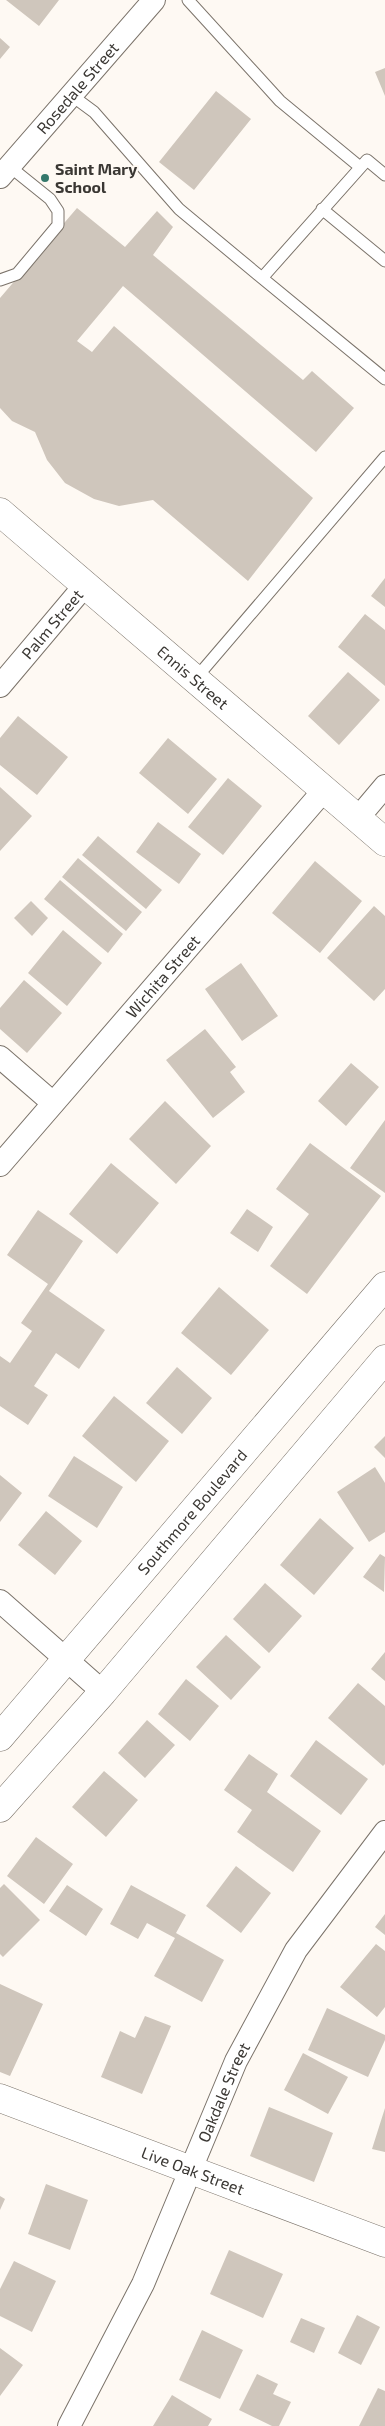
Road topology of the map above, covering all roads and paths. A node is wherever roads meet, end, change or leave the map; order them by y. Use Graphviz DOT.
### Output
graph roads {
  1 [pos="154,0"];
  2 [pos="188,0"];
  3 [pos="71,94"];
  4 [pos="360,167"];
  5 [pos="5,172"];
  6 [pos="385,175"];
  7 [pos="322,209"];
  8 [pos="385,262"];
  9 [pos="262,278"];
  10 [pos="0,280"];
  11 [pos="385,379"];
  12 [pos="385,457"];
  13 [pos="0,512"];
  14 [pos="86,584"];
  15 [pos="196,678"];
  16 [pos="0,686"];
  17 [pos="385,786"];
  18 [pos="325,789"];
  19 [pos="358,818"];
  20 [pos="385,842"];
  21 [pos="0,1057"];
  22 [pos="53,1103"];
  23 [pos="0,1165"];
  24 [pos="385,1286"];
  25 [pos="385,1359"];
  26 [pos="0,1601"];
  27 [pos="68,1660"];
  28 [pos="103,1692"];
  29 [pos="0,1737"];
  30 [pos="0,1808"];
  31 [pos="385,1832"];
  32 [pos="0,2098"];
  33 [pos="191,2168"];
  34 [pos="385,2243"];
  35 [pos="69,2426"];
  1 -- 3 [label="street, Rosedale Street"];
  2 -- 4 [label="lane"];
  3 -- 5 [label="street, Rosedale Street"];
  3 -- 9 [label="lane"];
  4 -- 6 [label="lane"];
  4 -- 7 [label="lane"];
  5 -- 10 [label="lane"];
  7 -- 8 [label="lane"];
  7 -- 9 [label="lane"];
  9 -- 11 [label="lane"];
  12 -- 15 [label="lane"];
  13 -- 14 [label="street, Ennis Street"];
  14 -- 15 [label="street, Ennis Street"];
  14 -- 16 [label="street, Palm Street"];
  15 -- 18 [label="street, Ennis Street"];
  17 -- 19 [label="street"];
  18 -- 19 [label="street, Ennis Street"];
  18 -- 22 [label="street, Wichita Street"];
  19 -- 20 [label="street, Ennis Street"];
  21 -- 22 [label="street"];
  22 -- 23 [label="street, Wichita Street"];
  24 -- 27 [label="street, Southmore Boulevard"];
  25 -- 28 [label="street"];
  26 -- 27 [label="street"];
  27 -- 28 [label="street"];
  27 -- 29 [label="street, Southmore Boulevard"];
  28 -- 30 [label="street"];
  31 -- 33 [label="street, Oakdale Street"];
  32 -- 33 [label="street, Live Oak Street"];
  33 -- 34 [label="street, Live Oak Street"];
  33 -- 35 [label="street, Oakdale Street"];
}
